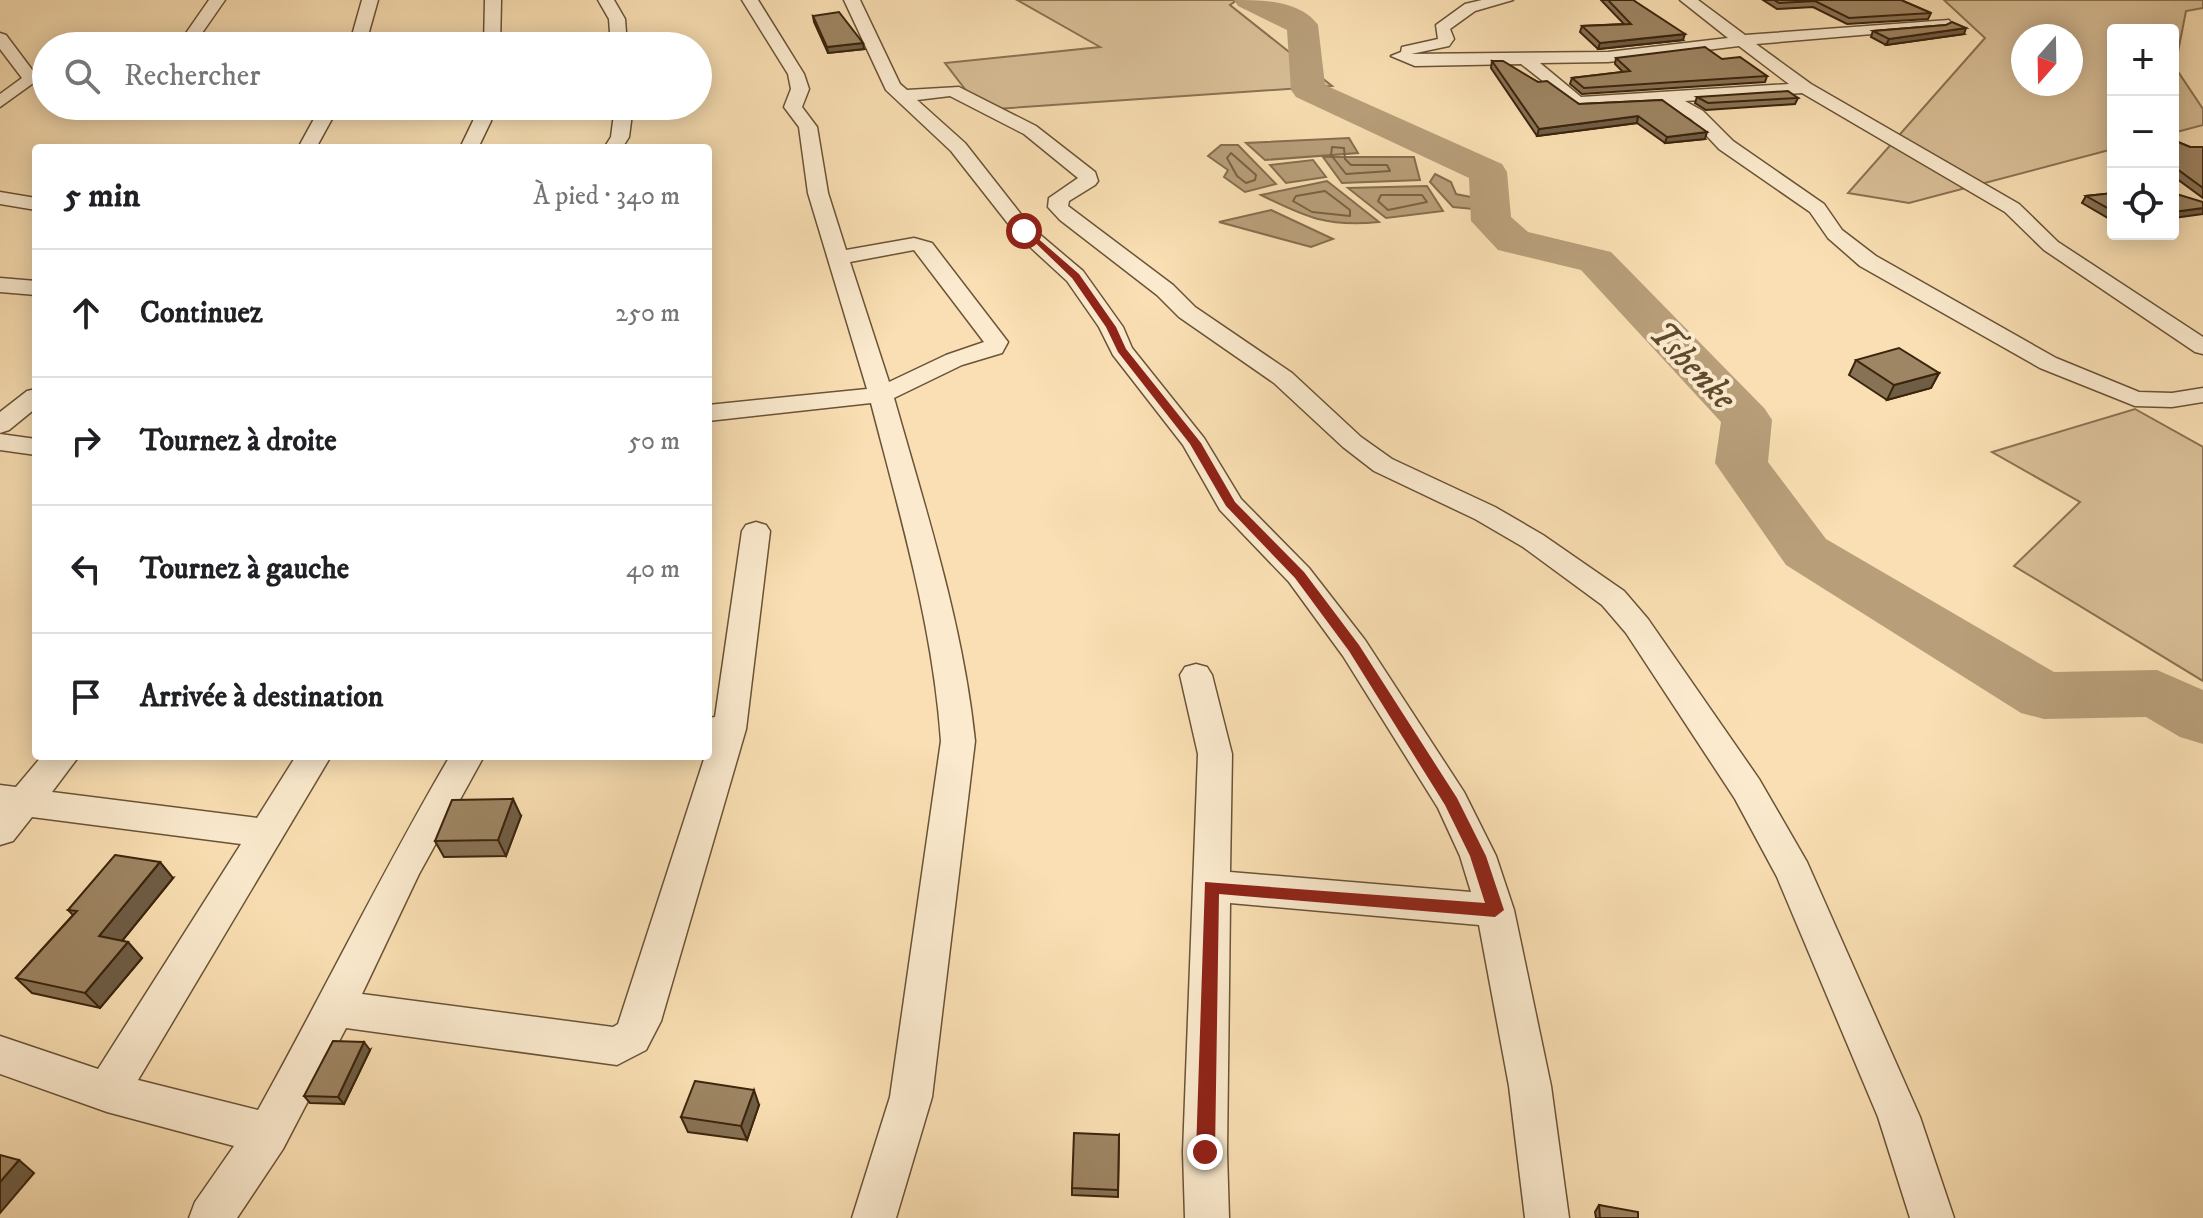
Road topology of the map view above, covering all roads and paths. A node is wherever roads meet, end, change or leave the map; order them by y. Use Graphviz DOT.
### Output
graph roads {
  1 [pos="217,0"];
  2 [pos="370,0"];
  3 [pos="493,0"];
  4 [pos="606,0"];
  5 [pos="750,0"];
  6 [pos="852,0"];
  7 [pos="1505,0"];
  8 [pos="1688,0"];
  9 [pos="1943,23"];
  10 [pos="195,32"];
  11 [pos="361,32"];
  12 [pos="492,32"];
  13 [pos="618,32"];
  14 [pos="0,38"];
  15 [pos="1742,41"];
  16 [pos="1523,57"];
  17 [pos="1805,88"];
  18 [pos="20,89"];
  19 [pos="32,89"];
  20 [pos="0,90"];
  21 [pos="904,96"];
  22 [pos="1662,96"];
  23 [pos="0,102"];
  24 [pos="322,120"];
  25 [pos="482,120"];
  26 [pos="622,120"];
  27 [pos="309,144"];
  28 [pos="471,144"];
  29 [pos="616,144"];
  30 [pos="0,198"];
  31 [pos="32,203"];
  32 [pos="837,258"];
  33 [pos="0,285"];
  34 [pos="32,288"];
  35 [pos="2203,347"];
  36 [pos="881,395"];
  37 [pos="2203,395"];
  38 [pos="32,399"];
  39 [pos="712,413"];
  40 [pos="0,425"];
  41 [pos="0,442"];
  42 [pos="32,446"];
  43 [pos="756,531"];
  44 [pos="1196,675"];
  45 [pos="719,729"];
  46 [pos="712,755"];
  47 [pos="58,760"];
  48 [pos="312,760"];
  49 [pos="465,760"];
  50 [pos="711,760"];
  51 [pos="12,801"];
  52 [pos="0,831"];
  53 [pos="266,833"];
  54 [pos="1211,886"];
  55 [pos="1495,910"];
  56 [pos="335,1009"];
  57 [pos="0,1055"];
  58 [pos="107,1092"];
  59 [pos="268,1134"];
  60 [pos="211,1218"];
  61 [pos="874,1218"];
  62 [pos="1207,1218"];
  63 [pos="1547,1218"];
  64 [pos="1932,1218"];
  1 -- 10 [label="street"];
  2 -- 11 [label="street"];
  3 -- 12 [label="street"];
  4 -- 13 [label="street"];
  5 -- 32 [label="street"];
  6 -- 21 [label="street"];
  7 -- 16 [label="street"];
  8 -- 15 [label="street"];
  9 -- 15 [label="street"];
  14 -- 18 [label="street"];
  15 -- 16 [label="street"];
  15 -- 17 [label="street"];
  16 -- 22 [label="street"];
  17 -- 22 [label="street"];
  17 -- 35 [label="street"];
  18 -- 19 [label="street"];
  18 -- 20 [label="street"];
  18 -- 23 [label="street"];
  21 -- 55 [label="street"];
  21 -- 64 [label="street"];
  22 -- 37 [label="street"];
  24 -- 27 [label="street"];
  25 -- 28 [label="street"];
  26 -- 29 [label="street"];
  30 -- 31 [label="street"];
  32 -- 36 [label="street"];
  32 -- 36 [label="street"];
  33 -- 34 [label="street"];
  36 -- 39 [label="street"];
  36 -- 61 [label="street"];
  38 -- 40 [label="street"];
  41 -- 42 [label="street"];
  43 -- 45 [label="street"];
  44 -- 54 [label="street"];
  45 -- 46 [label="street"];
  47 -- 51 [label="street"];
  48 -- 53 [label="street"];
  49 -- 56 [label="street"];
  50 -- 56 [label="street"];
  51 -- 52 [label="street"];
  51 -- 53 [label="street"];
  53 -- 58 [label="street"];
  54 -- 55 [label="street"];
  54 -- 62 [label="street"];
  55 -- 63 [label="street"];
  56 -- 59 [label="street"];
  57 -- 58 [label="street"];
  58 -- 59 [label="street"];
  59 -- 60 [label="street"];
}
